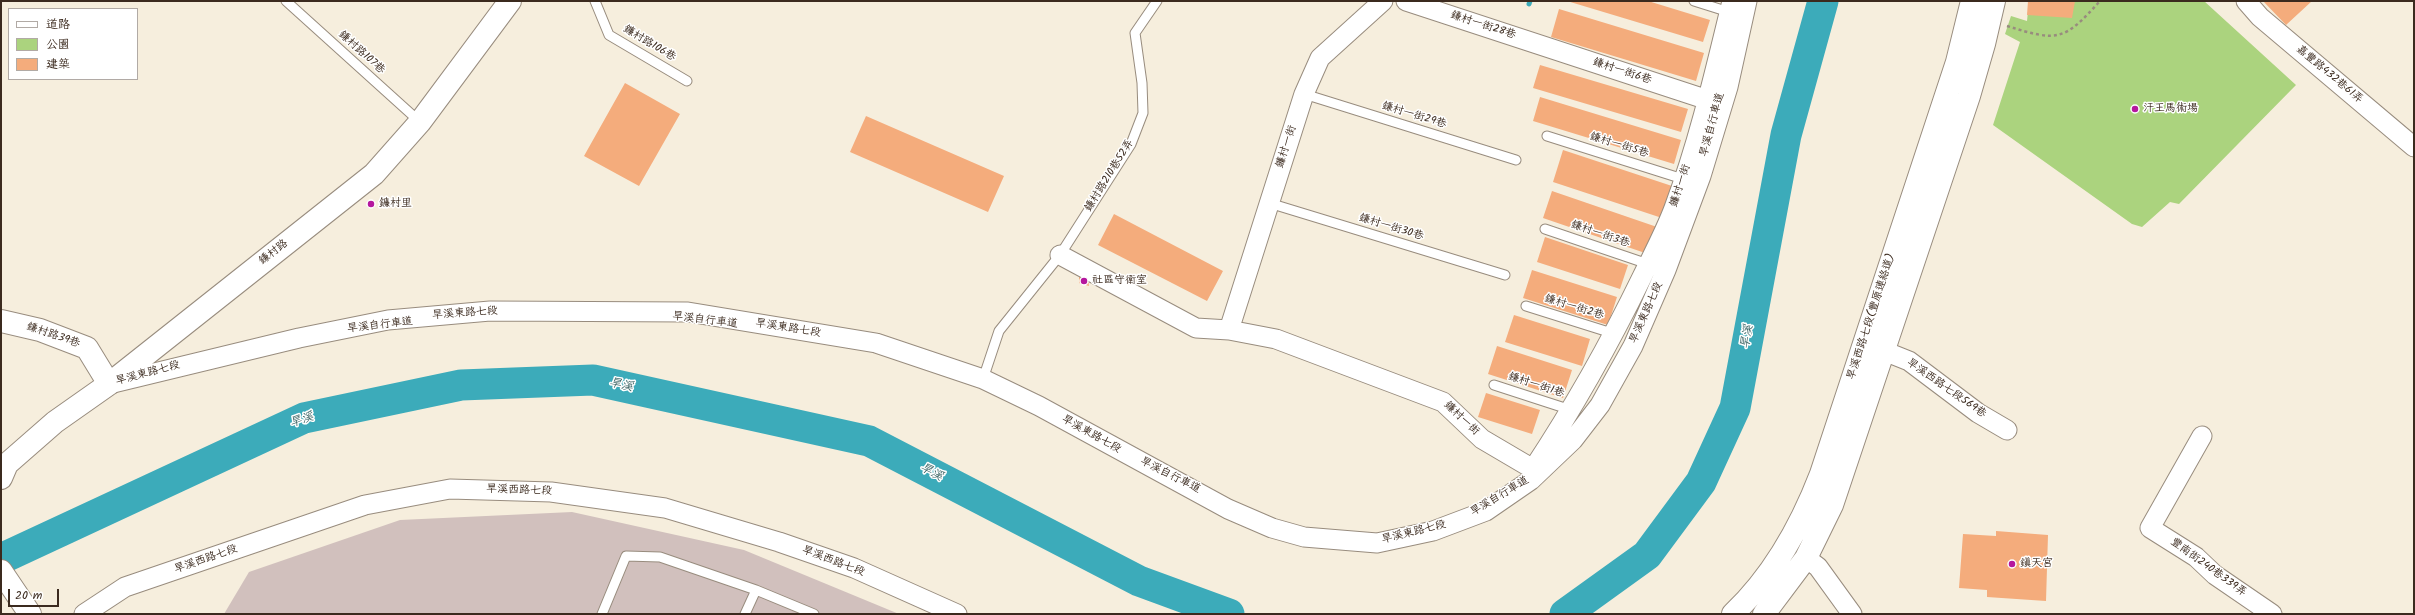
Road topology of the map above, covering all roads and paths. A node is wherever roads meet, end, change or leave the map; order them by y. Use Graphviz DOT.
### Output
graph roads {
  1 [pos="286,1"];
  2 [pos="510,1"];
  3 [pos="595,1"];
  4 [pos="1157,1"];
  5 [pos="1383,1"];
  6 [pos="1406,1"];
  7 [pos="1694,1"];
  8 [pos="1747,1"];
  9 [pos="1972,1"];
  10 [pos="1994,1"];
  11 [pos="2100,1"];
  12 [pos="2246,1"];
  13 [pos="1731,6"];
  14 [pos="2003,25"];
  15 [pos="1536,44"];
  16 [pos="687,81"];
  17 [pos="1304,94"];
  18 [pos="1708,100"];
  19 [pos="420,122"];
  20 [pos="1547,136"];
  21 [pos="2414,147"];
  22 [pos="1516,160"];
  23 [pos="1683,179"];
  24 [pos="1269,203"];
  25 [pos="1545,229"];
  26 [pos="1060,255"];
  27 [pos="1648,264"];
  28 [pos="1505,275"];
  29 [pos="1526,306"];
  30 [pos="1,321"];
  31 [pos="1229,330"];
  32 [pos="1615,334"];
  33 [pos="1884,351"];
  34 [pos="983,379"];
  35 [pos="109,384"];
  36 [pos="1494,385"];
  37 [pos="1570,410"];
  38 [pos="2007,430"];
  39 [pos="2202,436"];
  40 [pos="3,470"];
  41 [pos="1806,558"];
  42 [pos="1,571"];
  43 [pos="756,590"];
  44 [pos="30,614"];
  45 [pos="84,614"];
  46 [pos="602,614"];
  47 [pos="745,614"];
  48 [pos="814,614"];
  49 [pos="957,614"];
  50 [pos="1733,614"];
  51 [pos="1764,614"];
  52 [pos="1852,614"];
  53 [pos="2272,614"];
  1 -- 19 [label="lane, 鎌村路107巷"];
  2 -- 19 [label="street, 鎌村路"];
  3 -- 16 [label="lane, 鐮村路106巷"];
  4 -- 26 [label="lane, 鎌村路210巷52弄"];
  5 -- 17 [label="street, 鐮村一街"];
  6 -- 15 [label="street, 鎌村一街28巷"];
  7 -- 13 [label="lane"];
  8 -- 34 [label="street, 旱溪東路七段"];
  9 -- 50 [label="street, 旱溪西路七段(豐原連絡道)"];
  10 -- 33 [label="street, 旱溪西路七段(豐原連絡道)"];
  11 -- 14 [label="path"];
  12 -- 21 [label="street, 嘉豐路432巷61弄"];
  13 -- 18 [label="street, 鐮村一街"];
  15 -- 18 [label="street, 鎌村一街6巷"];
  17 -- 22 [label="lane, 鎌村一街29巷"];
  17 -- 24 [label="street, 鐮村一街"];
  18 -- 23 [label="street, 鐮村一街"];
  19 -- 35 [label="street, 鎌村路"];
  20 -- 23 [label="lane, 鎌村一街5巷"];
  23 -- 27 [label="street, 鐮村一街"];
  24 -- 28 [label="lane, 鎌村一街30巷"];
  24 -- 31 [label="street, 鐮村一街"];
  25 -- 27 [label="lane, 鎌村一街3巷"];
  26 -- 31 [label="street"];
  26 -- 34 [label="lane, 鎌村路210巷52弄"];
  27 -- 32 [label="street, 鐮村一街"];
  29 -- 32 [label="lane, 鎌村一街2巷"];
  30 -- 35 [label="street, 鎌村路39巷"];
  31 -- 37 [label="street, 鐮村一街"];
  32 -- 37 [label="street, 鐮村一街"];
  33 -- 38 [label="street, 旱溪西路七段569巷"];
  33 -- 41 [label="street, 旱溪西路七段(豐原連絡道)"];
  34 -- 35 [label="street, 旱溪東路七段"];
  35 -- 40 [label="street, 鎌村路"];
  36 -- 37 [label="lane, 鎌村一街1巷"];
  39 -- 53 [label="street, 豐南街240巷339弄"];
  41 -- 51 [label="street, 旱溪西路七段(豐原連絡道)"];
  41 -- 52 [label="street"];
  42 -- 44 [label="street"];
  43 -- 46 [label="lane"];
  43 -- 47 [label="lane"];
  43 -- 48 [label="lane"];
  45 -- 49 [label="street, 旱溪西路七段"];
}
